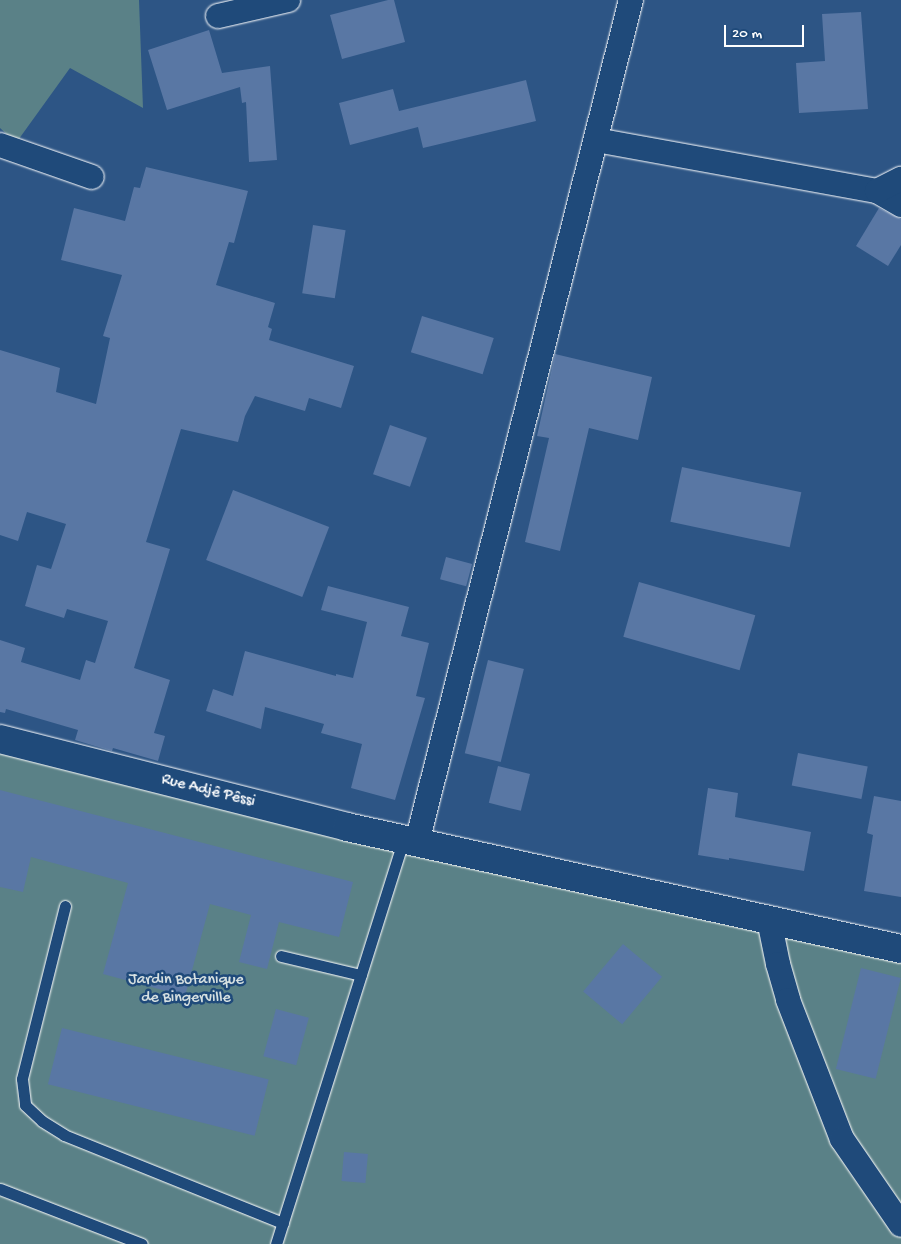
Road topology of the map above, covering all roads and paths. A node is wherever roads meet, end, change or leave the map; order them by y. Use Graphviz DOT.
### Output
graph roads {
  1 [pos="288,0"];
  2 [pos="631,0"];
  3 [pos="218,16"];
  4 [pos="596,140"];
  5 [pos="0,145"];
  6 [pos="92,177"];
  7 [pos="901,179"];
  8 [pos="876,191"];
  9 [pos="901,205"];
  10 [pos="0,739"];
  11 [pos="410,841"];
  12 [pos="65,906"];
  13 [pos="769,920"];
  14 [pos="901,949"];
  15 [pos="281,956"];
  16 [pos="361,976"];
  17 [pos="0,1189"];
  18 [pos="283,1223"];
  19 [pos="901,1225"];
  20 [pos="142,1244"];
  21 [pos="276,1244"];
  1 -- 3 [label="street"];
  2 -- 4 [label="street"];
  4 -- 8 [label="street"];
  4 -- 11 [label="street"];
  5 -- 6 [label="street"];
  7 -- 8 [label="street"];
  8 -- 9 [label="street"];
  10 -- 11 [label="street, Rue Adjê Pêssi"];
  11 -- 13 [label="street, Rue Adjê Pêssi"];
  11 -- 16 [label="lane"];
  12 -- 18 [label="lane"];
  13 -- 14 [label="street, Rue Adjê Pêssi"];
  13 -- 19 [label="street"];
  15 -- 16 [label="lane"];
  16 -- 18 [label="lane"];
  17 -- 20 [label="lane"];
  18 -- 21 [label="lane"];
}
